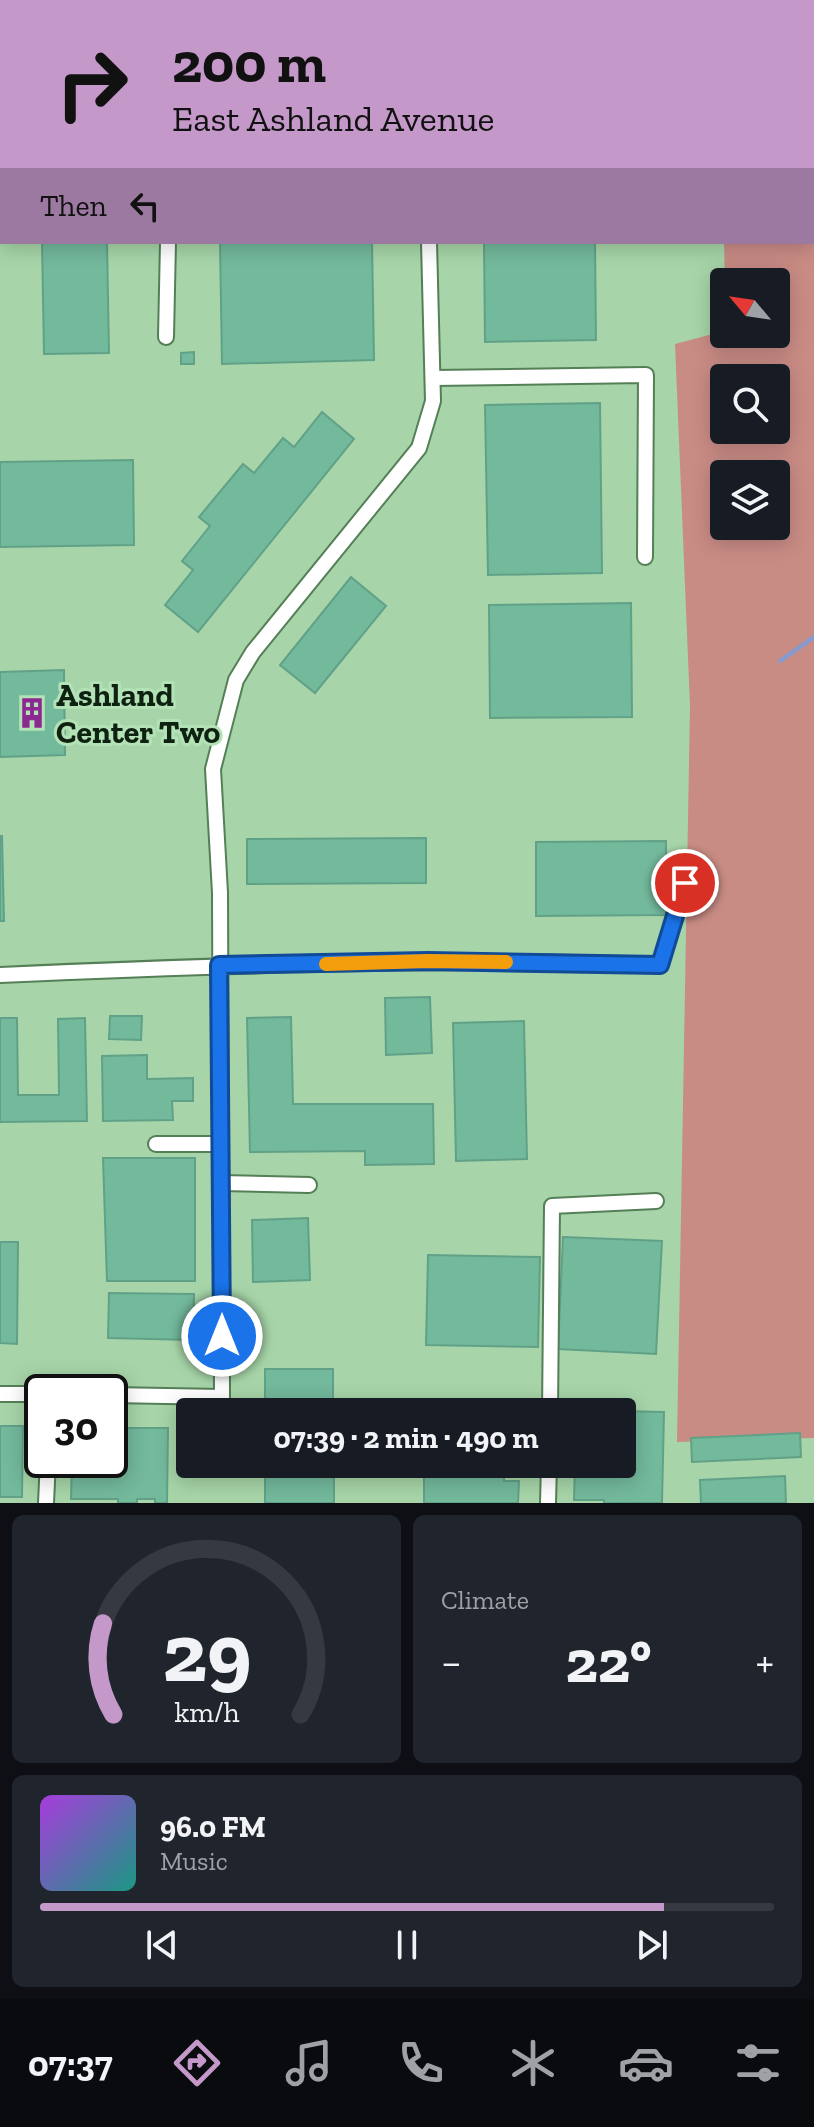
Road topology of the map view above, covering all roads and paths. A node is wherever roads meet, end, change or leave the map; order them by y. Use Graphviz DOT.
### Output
graph roads {
  1 [pos="168,244"];
  2 [pos="429,244"];
  3 [pos="166,337"];
  4 [pos="433,378"];
  5 [pos="645,557"];
  6 [pos="685,883"];
  7 [pos="219,965"];
  8 [pos="0,975"];
  9 [pos="156,1144"];
  10 [pos="221,1144"];
  11 [pos="221,1183"];
  12 [pos="309,1185"];
  13 [pos="656,1201"];
  14 [pos="0,1394"];
  15 [pos="24,1394"];
  16 [pos="128,1395"];
  17 [pos="550,1398"];
  18 [pos="47,1478"];
  19 [pos="549,1478"];
  20 [pos="46,1503"];
  21 [pos="548,1503"];
  1 -- 3 [label="street"];
  2 -- 4 [label="street"];
  4 -- 5 [label="street"];
  4 -- 7 [label="street"];
  6 -- 7 [label="street"];
  7 -- 8 [label="street"];
  7 -- 10 [label="street"];
  9 -- 10 [label="street"];
  10 -- 11 [label="street"];
  11 -- 12 [label="street"];
  11 -- 16 [label="street"];
  13 -- 17 [label="street"];
  14 -- 15 [label="street"];
  18 -- 20 [label="street"];
  19 -- 21 [label="street"];
}
